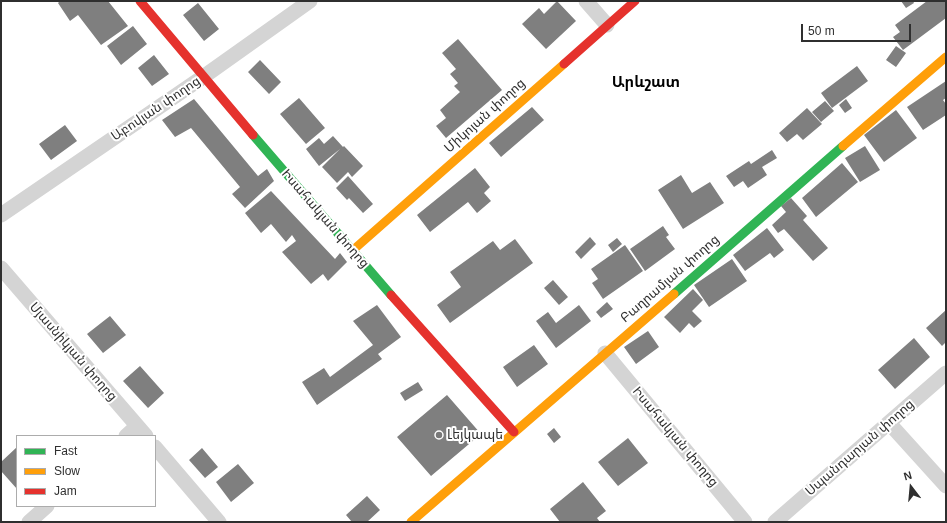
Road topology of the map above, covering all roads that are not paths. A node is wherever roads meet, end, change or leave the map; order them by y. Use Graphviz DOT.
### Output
graph roads {
  1 [pos="140,1"];
  2 [pos="310,1"];
  3 [pos="586,1"];
  4 [pos="635,1"];
  5 [pos="607,25"];
  6 [pos="946,57"];
  7 [pos="203,77"];
  8 [pos="1,215"];
  9 [pos="352,251"];
  10 [pos="1,268"];
  11 [pos="605,353"];
  12 [pos="946,373"];
  13 [pos="889,423"];
  14 [pos="141,431"];
  15 [pos="514,432"];
  16 [pos="129,435"];
  17 [pos="156,448"];
  18 [pos="946,486"];
  19 [pos="46,507"];
  20 [pos="30,522"];
  21 [pos="219,522"];
  22 [pos="411,522"];
  23 [pos="745,522"];
  24 [pos="775,522"];
  1 -- 7 [label="street, Իսահակյան փողոց"];
  2 -- 7 [label="street, Աբովյան փողոց"];
  3 -- 5 [label="street"];
  4 -- 5 [label="street, Միկոյան փողոց"];
  5 -- 9 [label="street, Միկոյան փողոց"];
  6 -- 11 [label="street, Բաղրամյան փողոց"];
  7 -- 8 [label="street, Աբովյան փողոց"];
  7 -- 9 [label="street, Իսահակյան փողոց"];
  9 -- 15 [label="street, Իսահակյան փողոց"];
  10 -- 14 [label="street, Մյասնիկյան փողոց"];
  11 -- 15 [label="street, Բաղրամյան փողոց"];
  11 -- 23 [label="street, Իսահակյան փողոց"];
  12 -- 13 [label="street, Սպանդարյան փողոց"];
  13 -- 18 [label="street"];
  13 -- 24 [label="street, Սպանդարյան փողոց"];
  14 -- 16 [label="street"];
  15 -- 22 [label="street, Բաղրամյան փողոց"];
  17 -- 21 [label="street"];
  19 -- 20 [label="street"];
}
